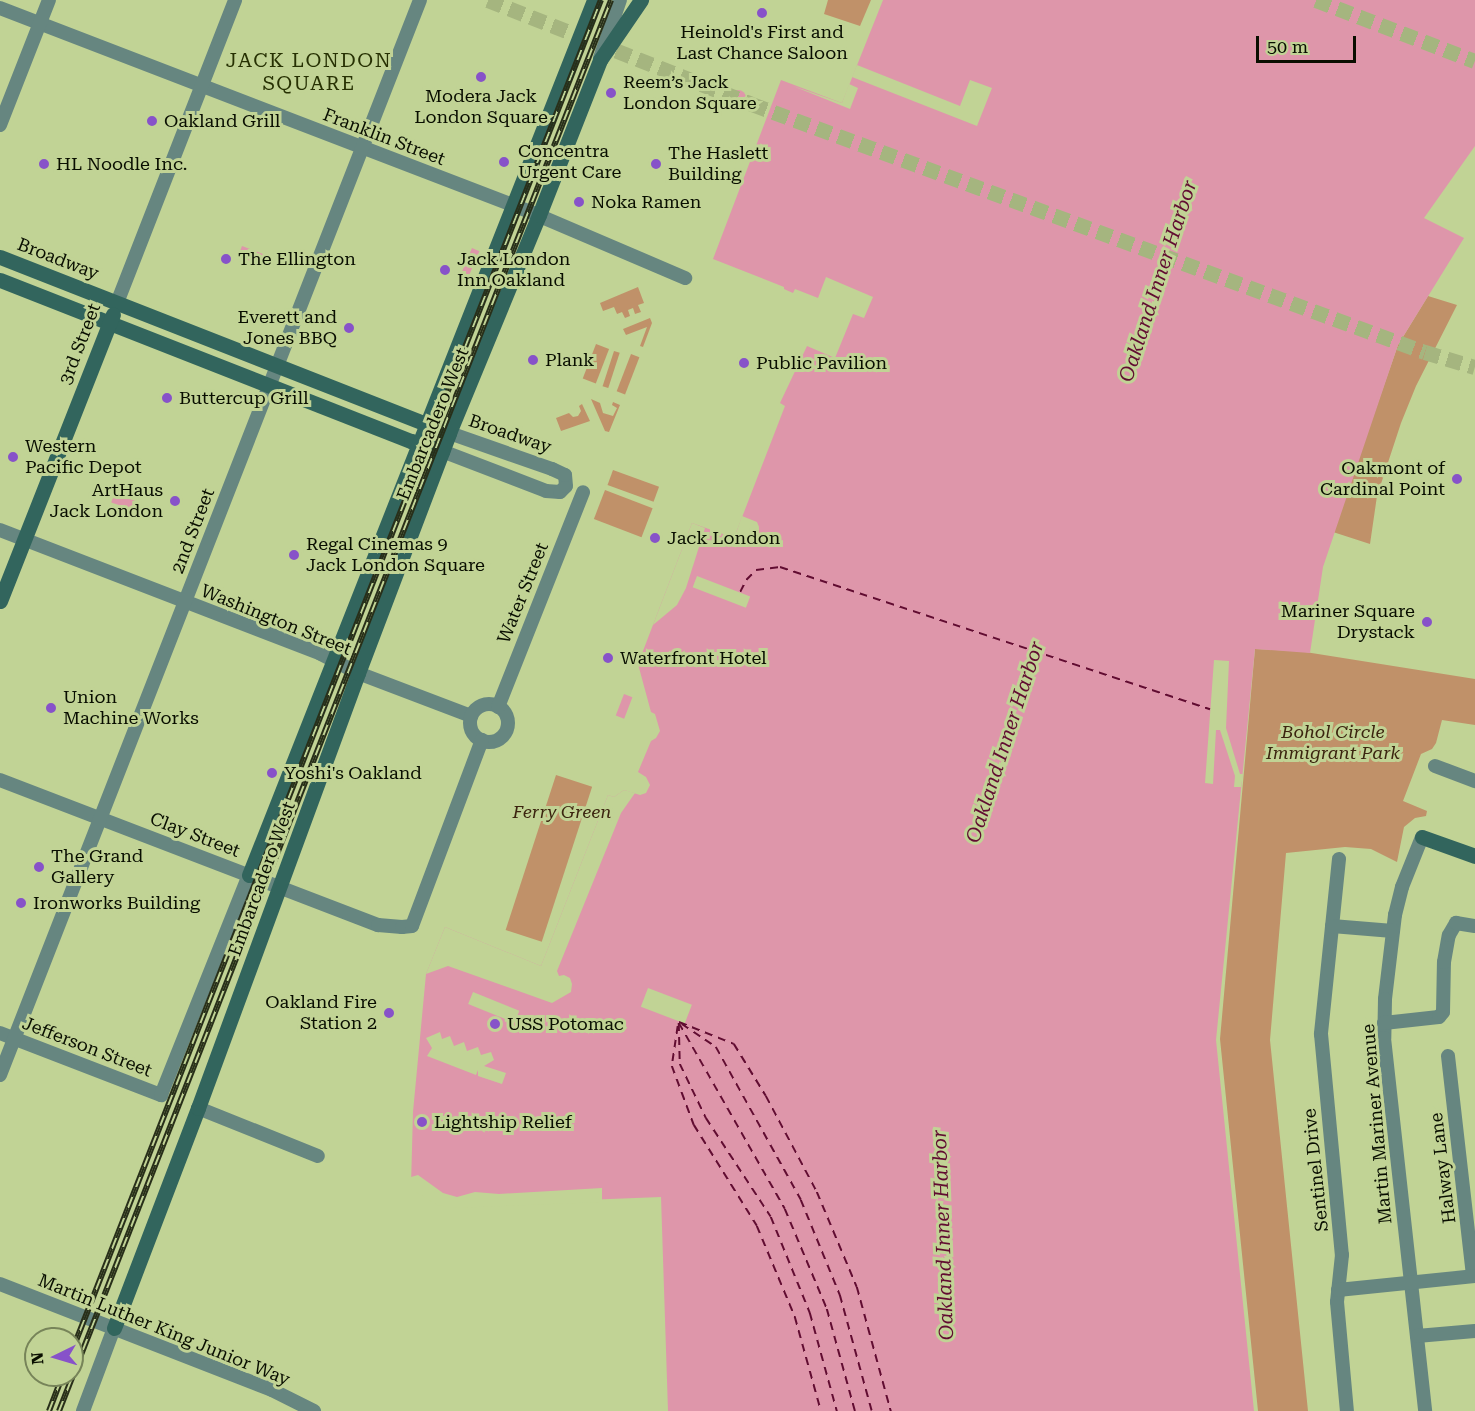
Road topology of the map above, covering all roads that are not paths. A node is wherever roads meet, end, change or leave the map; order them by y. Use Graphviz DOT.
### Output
graph roads {
  1 [pos="48,0"];
  2 [pos="235,0"];
  3 [pos="420,0"];
  4 [pos="594,0"];
  5 [pos="620,0"];
  6 [pos="637,1"];
  7 [pos="0,8"];
  8 [pos="39,23"];
  9 [pos="600,60"];
  10 [pos="201,86"];
  11 [pos="0,124"];
  12 [pos="362,148"];
  13 [pos="514,206"];
  14 [pos="539,215"];
  15 [pos="0,257"];
  16 [pos="685,278"];
  17 [pos="0,280"];
  18 [pos="117,303"];
  19 [pos="109,323"];
  20 [pos="276,366"];
  21 [pos="269,386"];
  22 [pos="427,424"];
  23 [pos="449,433"];
  24 [pos="420,444"];
  25 [pos="442,451"];
  26 [pos="583,492"];
  27 [pos="0,530"];
  28 [pos="24,540"];
  29 [pos="0,601"];
  30 [pos="184,602"];
  31 [pos="336,660"];
  32 [pos="358,673"];
  33 [pos="498,706"];
  34 [pos="471,717"];
  35 [pos="482,740"];
  36 [pos="1435,766"];
  37 [pos="0,780"];
  38 [pos="1475,781"];
  39 [pos="100,818"];
  40 [pos="1422,837"];
  41 [pos="1475,856"];
  42 [pos="1339,859"];
  43 [pos="249,875"];
  44 [pos="280,888"];
  45 [pos="1332,926"];
  46 [pos="1475,927"];
  47 [pos="1393,931"];
  48 [pos="1384,1023"];
  49 [pos="0,1033"];
  50 [pos="14,1039"];
  51 [pos="1449,1056"];
  52 [pos="0,1075"];
  53 [pos="161,1095"];
  54 [pos="198,1108"];
  55 [pos="318,1156"];
  56 [pos="1471,1214"];
  57 [pos="1474,1276"];
  58 [pos="1411,1283"];
  59 [pos="0,1284"];
  60 [pos="1338,1290"];
  61 [pos="114,1328"];
  62 [pos="1475,1330"];
  63 [pos="1417,1336"];
  64 [pos="82,1411"];
  65 [pos="314,1411"];
  66 [pos="1347,1411"];
  67 [pos="1425,1411"];
  1 -- 8 [label="street"];
  2 -- 10 [label="street, 3rd Street"];
  3 -- 12 [label="street, 2nd Street"];
  4 -- 13 [label="street, Embarcadero West"];
  5 -- 9 [label="street, Embarcadero West"];
  6 -- 9 [label="street, Embarcadero West"];
  7 -- 8 [label="street, Franklin Street"];
  8 -- 10 [label="street, Franklin Street"];
  8 -- 11 [label="street"];
  9 -- 14 [label="street, Embarcadero West"];
  10 -- 12 [label="street, Franklin Street"];
  10 -- 18 [label="street, 3rd Street"];
  12 -- 13 [label="street, Franklin Street"];
  12 -- 20 [label="street, 2nd Street"];
  13 -- 14 [label="street, Franklin Street"];
  13 -- 22 [label="street, Embarcadero West"];
  14 -- 16 [label="street, Franklin Street"];
  14 -- 23 [label="street, Embarcadero West"];
  15 -- 18 [label="street, Broadway"];
  17 -- 19 [label="street, Broadway"];
  18 -- 19 [label="street, 3rd Street"];
  18 -- 20 [label="street, Broadway"];
  19 -- 21 [label="street, Broadway"];
  19 -- 28 [label="street, 3rd Street"];
  20 -- 21 [label="street, 2nd Street"];
  20 -- 22 [label="street, Broadway"];
  21 -- 24 [label="street, Broadway"];
  21 -- 30 [label="street, 2nd Street"];
  22 -- 23 [label="street, Broadway"];
  22 -- 24 [label="street, Embarcadero West"];
  23 -- 25 [label="street, Embarcadero West"];
  23 -- 25 [label="street, Broadway"];
  24 -- 25 [label="street, Broadway"];
  24 -- 31 [label="street, Embarcadero West"];
  25 -- 32 [label="street, Embarcadero West"];
  26 -- 33 [label="street, Water Street"];
  27 -- 28 [label="street, Washington Street"];
  28 -- 29 [label="street, 3rd Street"];
  28 -- 30 [label="street, Washington Street"];
  30 -- 31 [label="street, Washington Street"];
  30 -- 39 [label="street, 2nd Street"];
  31 -- 32 [label="street, Washington Street"];
  31 -- 43 [label="street, Embarcadero West"];
  32 -- 34 [label="street, Washington Street"];
  32 -- 44 [label="street, Embarcadero West"];
  33 -- 34 [label="street"];
  33 -- 35 [label="street"];
  34 -- 35 [label="street"];
  35 -- 44 [label="street, Clay Street"];
  36 -- 38 [label="street"];
  37 -- 39 [label="street, Clay Street"];
  39 -- 43 [label="street, Clay Street"];
  39 -- 50 [label="street, 2nd Street"];
  40 -- 41 [label="street"];
  40 -- 47 [label="street, Martin Mariner Avenue"];
  42 -- 45 [label="street, Sentinel Drive"];
  43 -- 44 [label="street, Clay Street"];
  43 -- 53 [label="street, Embarcadero West"];
  44 -- 54 [label="street, Embarcadero West"];
  45 -- 47 [label="street"];
  45 -- 60 [label="street, Sentinel Drive"];
  46 -- 48 [label="street"];
  47 -- 48 [label="street, Martin Mariner Avenue"];
  48 -- 58 [label="street, Martin Mariner Avenue"];
  49 -- 50 [label="street, Jefferson Street"];
  50 -- 52 [label="street, 2nd Street"];
  50 -- 53 [label="street, Jefferson Street"];
  51 -- 56 [label="street, Halway Lane"];
  54 -- 55 [label="street"];
  54 -- 61 [label="street, Embarcadero West"];
  56 -- 57 [label="street, Halway Lane"];
  57 -- 58 [label="street"];
  58 -- 60 [label="street"];
  58 -- 63 [label="street, Martin Mariner Avenue"];
  59 -- 61 [label="street, Martin Luther King Junior Way"];
  60 -- 66 [label="street, Sentinel Drive"];
  61 -- 64 [label="street, Embarcadero West"];
  61 -- 65 [label="street, Martin Luther King Junior Way"];
  62 -- 63 [label="street"];
  63 -- 67 [label="street, Martin Mariner Avenue"];
}
